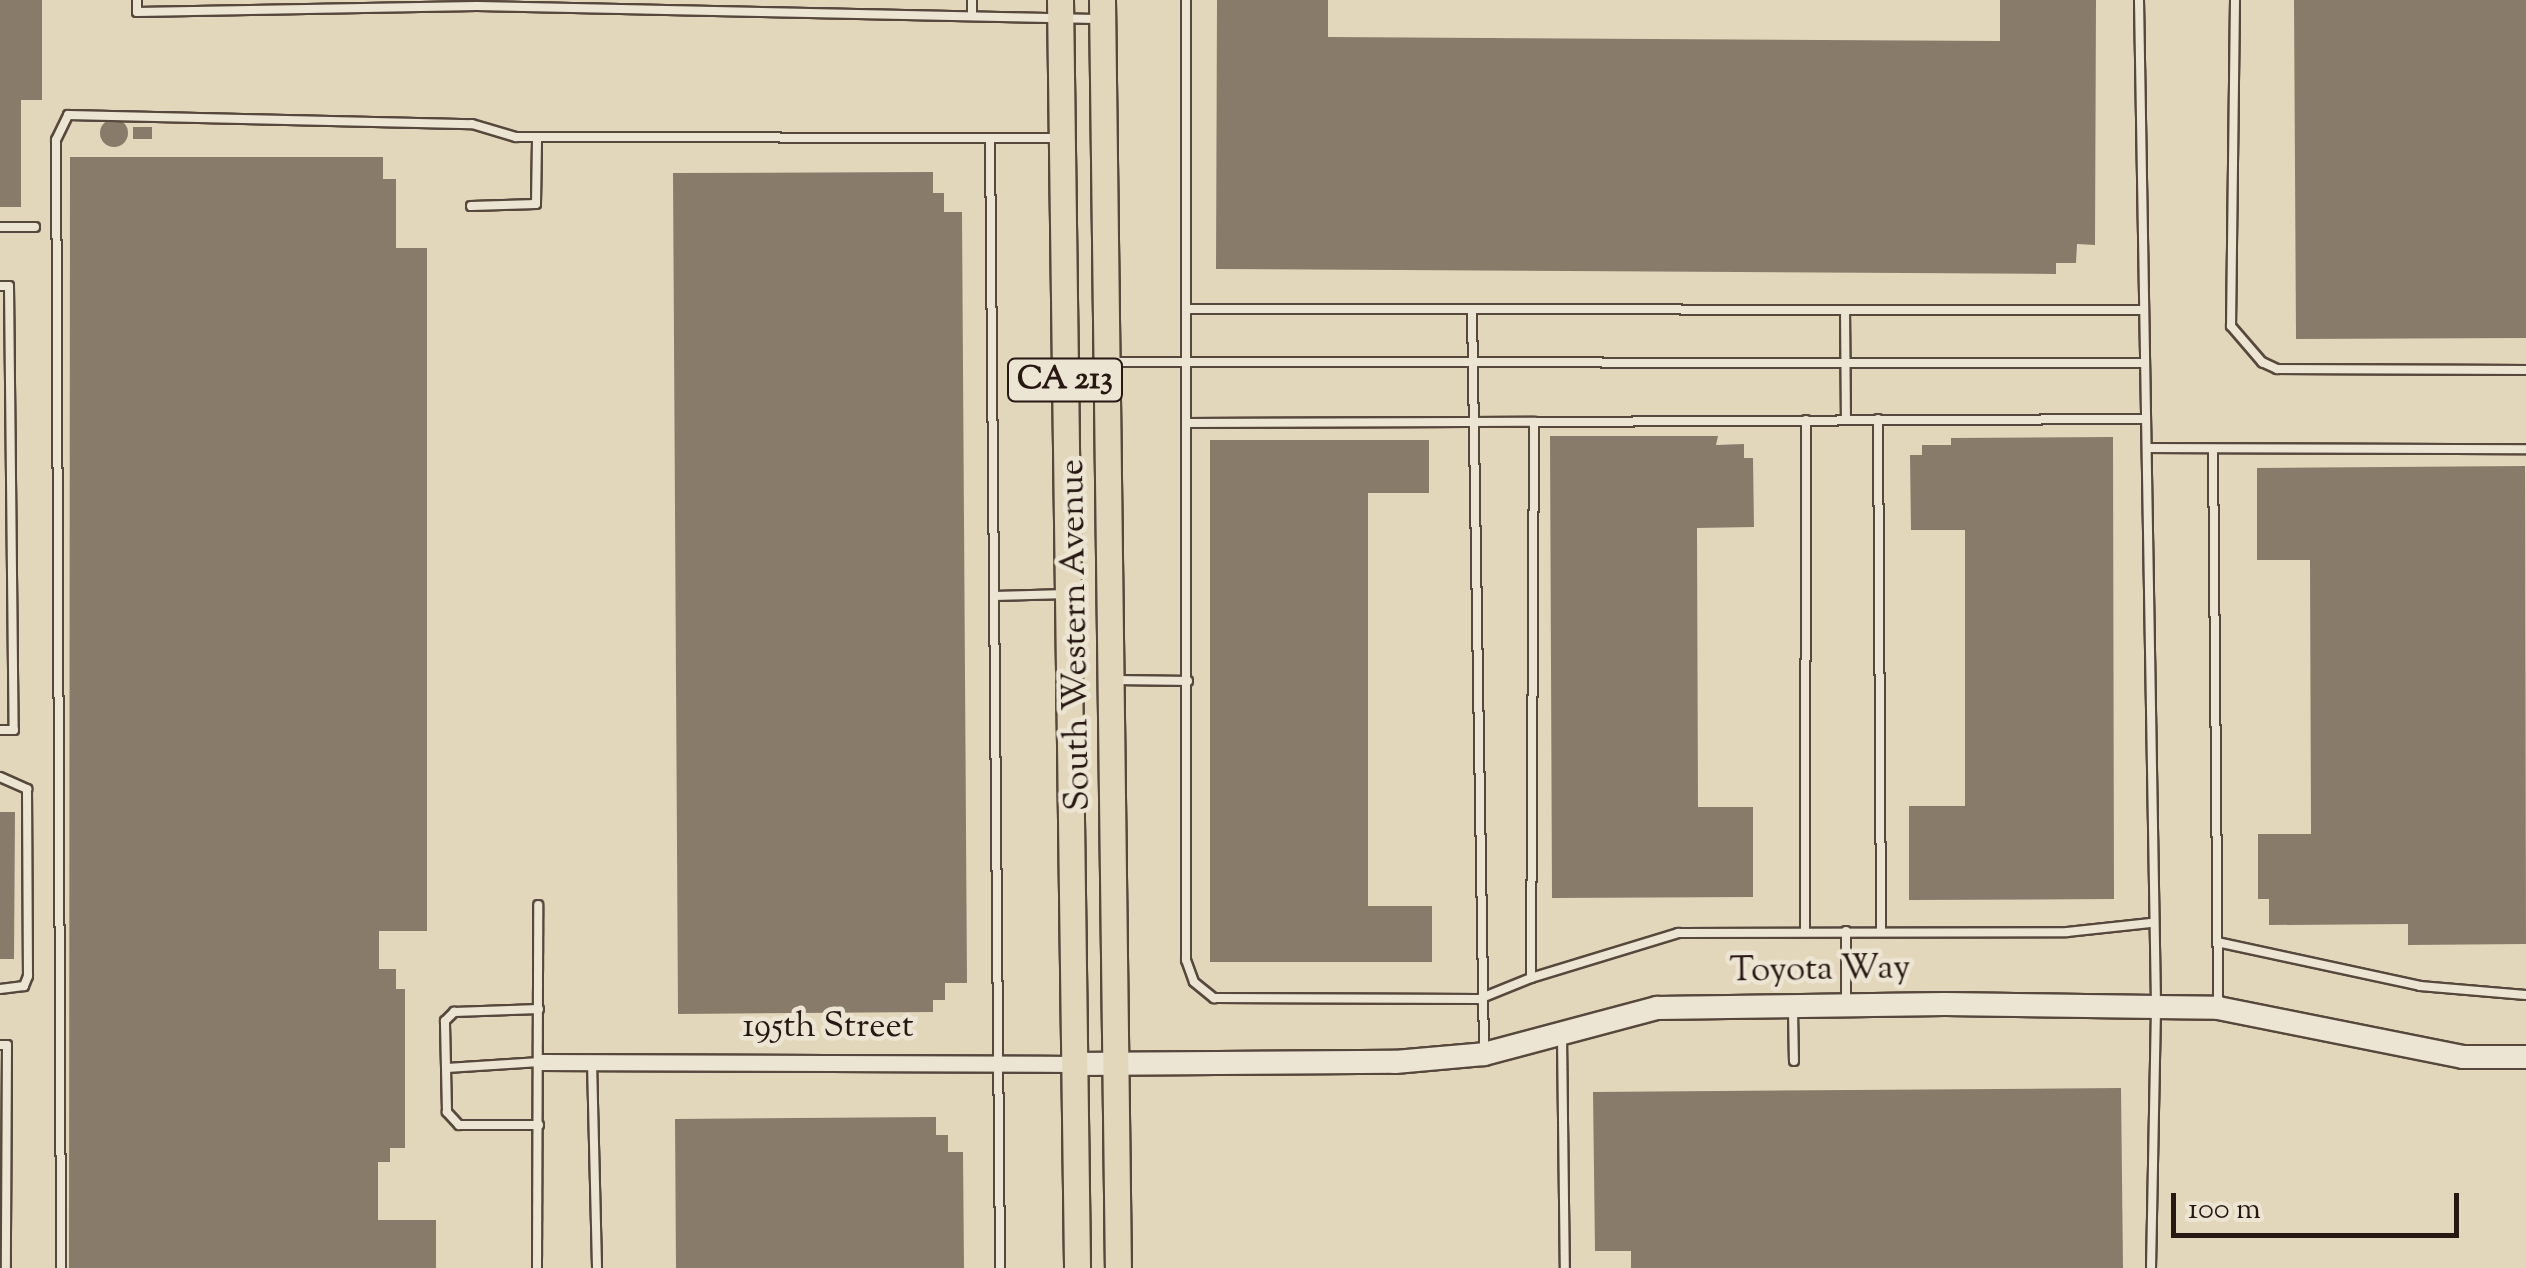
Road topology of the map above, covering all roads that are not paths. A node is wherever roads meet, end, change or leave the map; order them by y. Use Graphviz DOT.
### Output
graph roads {
  1 [pos="137,0"];
  2 [pos="972,0"];
  3 [pos="1186,0"];
  4 [pos="2140,0"];
  5 [pos="2235,0"];
  6 [pos="1060,9"];
  7 [pos="1102,10"];
  8 [pos="972,16"];
  9 [pos="537,137"];
  10 [pos="990,138"];
  11 [pos="1062,138"];
  12 [pos="471,206"];
  13 [pos="35,226"];
  14 [pos="0,227"];
  15 [pos="0,286"];
  16 [pos="1189,310"];
  17 [pos="1472,310"];
  18 [pos="1846,310"];
  19 [pos="2144,310"];
  20 [pos="1190,361"];
  21 [pos="1108,362"];
  22 [pos="1472,362"];
  23 [pos="1846,362"];
  24 [pos="2145,363"];
  25 [pos="2526,370"];
  26 [pos="2146,419"];
  27 [pos="1806,420"];
  28 [pos="1846,420"];
  29 [pos="1878,420"];
  30 [pos="1472,422"];
  31 [pos="1534,422"];
  32 [pos="1190,423"];
  33 [pos="2147,448"];
  34 [pos="2214,449"];
  35 [pos="2526,449"];
  36 [pos="1068,594"];
  37 [pos="998,596"];
  38 [pos="1114,680"];
  39 [pos="1188,681"];
  40 [pos="0,730"];
  41 [pos="0,777"];
  42 [pos="538,906"];
  43 [pos="2151,923"];
  44 [pos="1805,931"];
  45 [pos="1846,931"];
  46 [pos="1881,932"];
  47 [pos="2218,942"];
  48 [pos="1531,978"];
  49 [pos="0,989"];
  50 [pos="2526,995"];
  51 [pos="1479,999"];
  52 [pos="1846,1005"];
  53 [pos="1792,1006"];
  54 [pos="2156,1008"];
  55 [pos="2218,1008"];
  56 [pos="539,1009"];
  57 [pos="1562,1033"];
  58 [pos="0,1045"];
  59 [pos="1484,1054"];
  60 [pos="2526,1057"];
  61 [pos="1794,1061"];
  62 [pos="540,1062"];
  63 [pos="592,1062"];
  64 [pos="1116,1063"];
  65 [pos="998,1064"];
  66 [pos="1074,1064"];
  67 [pos="446,1068"];
  68 [pos="539,1126"];
  69 [pos="6,1268"];
  70 [pos="61,1268"];
  71 [pos="537,1268"];
  72 [pos="597,1268"];
  73 [pos="1000,1268"];
  74 [pos="1077,1268"];
  75 [pos="1118,1268"];
  76 [pos="1565,1268"];
  77 [pos="2151,1268"];
  1 -- 8 [label="lane"];
  2 -- 8 [label="lane"];
  3 -- 16 [label="lane"];
  4 -- 19 [label="lane"];
  5 -- 25 [label="lane"];
  6 -- 7 [label="lane"];
  6 -- 8 [label="lane"];
  6 -- 11 [label="main road, South Western Avenue / CA 213"];
  7 -- 21 [label="main road, South Western Avenue / CA 213"];
  9 -- 10 [label="lane"];
  9 -- 12 [label="lane"];
  9 -- 70 [label="lane"];
  10 -- 11 [label="lane"];
  10 -- 37 [label="lane"];
  11 -- 36 [label="main road, South Western Avenue / CA 213"];
  13 -- 14 [label="lane"];
  15 -- 40 [label="lane"];
  16 -- 17 [label="lane"];
  16 -- 20 [label="lane"];
  17 -- 18 [label="lane"];
  17 -- 22 [label="lane"];
  18 -- 19 [label="lane"];
  18 -- 23 [label="lane"];
  19 -- 24 [label="lane"];
  20 -- 21 [label="lane"];
  20 -- 22 [label="lane"];
  20 -- 32 [label="lane"];
  21 -- 38 [label="main road, South Western Avenue / CA 213"];
  22 -- 23 [label="lane"];
  22 -- 30 [label="lane"];
  23 -- 24 [label="lane"];
  23 -- 28 [label="lane"];
  24 -- 26 [label="lane"];
  26 -- 29 [label="lane"];
  26 -- 33 [label="lane"];
  27 -- 28 [label="lane"];
  27 -- 31 [label="lane"];
  27 -- 44 [label="lane"];
  28 -- 29 [label="lane"];
  29 -- 46 [label="lane"];
  30 -- 31 [label="lane"];
  30 -- 32 [label="lane"];
  30 -- 51 [label="lane"];
  31 -- 48 [label="lane"];
  32 -- 39 [label="lane"];
  33 -- 34 [label="lane"];
  33 -- 43 [label="lane"];
  34 -- 35 [label="lane"];
  34 -- 47 [label="lane"];
  36 -- 37 [label="lane"];
  36 -- 66 [label="main road, South Western Avenue / CA 213"];
  37 -- 65 [label="lane"];
  38 -- 39 [label="lane"];
  38 -- 64 [label="main road, South Western Avenue / CA 213"];
  39 -- 51 [label="lane"];
  41 -- 49 [label="lane"];
  42 -- 56 [label="lane"];
  43 -- 46 [label="lane"];
  43 -- 54 [label="lane"];
  44 -- 45 [label="lane"];
  44 -- 48 [label="lane"];
  45 -- 46 [label="lane"];
  45 -- 52 [label="lane"];
  47 -- 50 [label="lane"];
  47 -- 55 [label="lane"];
  48 -- 51 [label="lane"];
  51 -- 59 [label="lane"];
  52 -- 53 [label="street, Toyota Way"];
  52 -- 54 [label="street, Toyota Way"];
  53 -- 57 [label="street, Toyota Way"];
  53 -- 61 [label="lane"];
  54 -- 55 [label="street, Toyota Way"];
  54 -- 77 [label="lane"];
  55 -- 60 [label="street, Toyota Way"];
  56 -- 62 [label="lane"];
  56 -- 67 [label="lane"];
  57 -- 59 [label="street, Toyota Way"];
  57 -- 76 [label="lane"];
  58 -- 69 [label="lane"];
  59 -- 64 [label="street, Toyota Way"];
  62 -- 63 [label="street, 195th Street"];
  62 -- 67 [label="lane"];
  62 -- 68 [label="lane"];
  63 -- 65 [label="street, 195th Street"];
  63 -- 72 [label="lane"];
  64 -- 66 [label="street, 195th Street"];
  64 -- 75 [label="main road, South Western Avenue / CA 213"];
  65 -- 66 [label="street, 195th Street"];
  65 -- 73 [label="lane"];
  66 -- 74 [label="main road, South Western Avenue / CA 213"];
  67 -- 68 [label="lane"];
  68 -- 71 [label="lane"];
}
